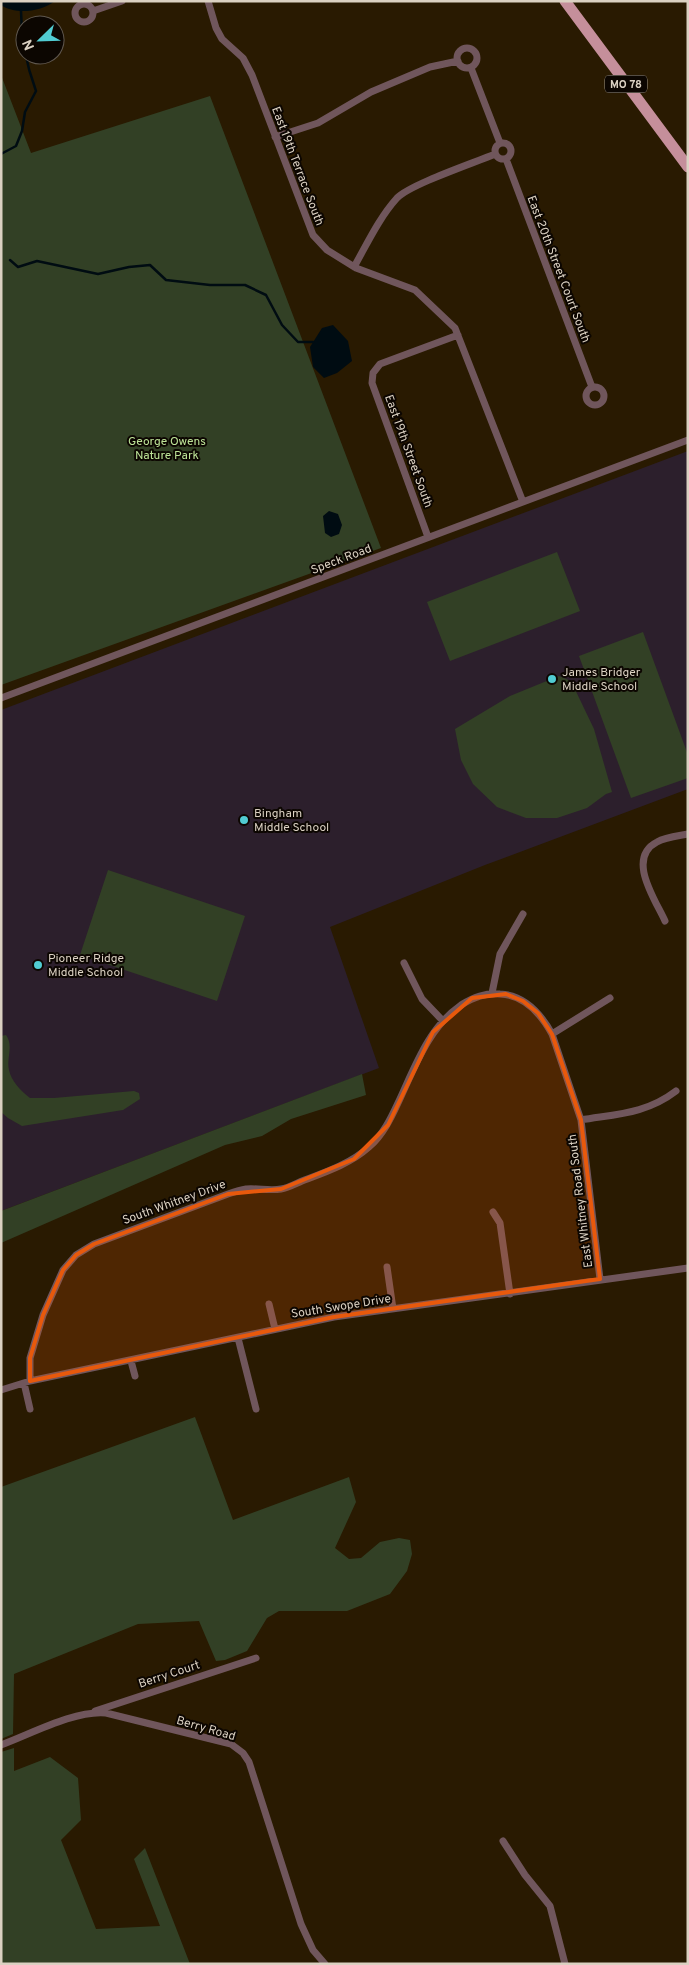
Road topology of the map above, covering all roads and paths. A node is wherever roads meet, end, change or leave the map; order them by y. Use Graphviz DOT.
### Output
graph roads {
  1 [pos="122,1"];
  2 [pos="208,1"];
  3 [pos="564,1"];
  4 [pos="93,11"];
  5 [pos="458,61"];
  6 [pos="471,68"];
  7 [pos="275,137"];
  8 [pos="500,144"];
  9 [pos="496,154"];
  10 [pos="506,159"];
  11 [pos="688,167"];
  12 [pos="354,267"];
  13 [pos="458,335"];
  14 [pos="592,387"];
  15 [pos="688,440"];
  16 [pos="523,502"];
  17 [pos="428,537"];
  18 [pos="1,698"];
  19 [pos="688,834"];
  20 [pos="523,914"];
  21 [pos="665,921"];
  22 [pos="404,963"];
  23 [pos="492,993"];
  24 [pos="610,998"];
  25 [pos="443,1021"];
  26 [pos="552,1034"];
  27 [pos="676,1091"];
  28 [pos="581,1120"];
  29 [pos="493,1212"];
  30 [pos="387,1268"];
  31 [pos="688,1268"];
  32 [pos="600,1280"];
  33 [pos="510,1294"];
  34 [pos="268,1304"];
  35 [pos="393,1309"];
  36 [pos="275,1329"];
  37 [pos="238,1338"];
  38 [pos="131,1361"];
  39 [pos="135,1376"];
  40 [pos="27,1382"];
  41 [pos="1,1390"];
  42 [pos="30,1409"];
  43 [pos="256,1409"];
  44 [pos="256,1658"];
  45 [pos="90,1712"];
  46 [pos="1,1745"];
  47 [pos="503,1841"];
  48 [pos="325,1964"];
  49 [pos="565,1964"];
  1 -- 4 [label="street"];
  2 -- 7 [label="street, East 19th Terrace South"];
  3 -- 11 [label="main road, MO 78"];
  5 -- 6 [label="street"];
  5 -- 6 [label="street, East 20th Street Court South"];
  5 -- 7 [label="street"];
  6 -- 8 [label="street, East 20th Street Court South"];
  7 -- 12 [label="street, East 19th Terrace South"];
  8 -- 9 [label="street"];
  8 -- 10 [label="street, East 20th Street Court South"];
  9 -- 10 [label="street"];
  9 -- 12 [label="street"];
  10 -- 14 [label="street, East 20th Street Court South"];
  12 -- 13 [label="street, East 19th Terrace South"];
  13 -- 16 [label="street, East 19th Terrace South"];
  13 -- 17 [label="street, East 19th Street South"];
  15 -- 16 [label="street, Speck Road"];
  16 -- 17 [label="street, Speck Road"];
  17 -- 18 [label="street, Speck Road"];
  19 -- 21 [label="street"];
  20 -- 23 [label="street"];
  22 -- 25 [label="street"];
  23 -- 25 [label="street, South Whitney Drive"];
  23 -- 26 [label="street, South Whitney Drive"];
  24 -- 26 [label="street"];
  25 -- 40 [label="street, South Whitney Drive"];
  26 -- 28 [label="street, South Whitney Drive"];
  27 -- 28 [label="street"];
  28 -- 32 [label="street, East Whitney Road South"];
  29 -- 33 [label="street"];
  30 -- 35 [label="street"];
  31 -- 32 [label="street, South Swope Drive"];
  32 -- 33 [label="street, South Swope Drive"];
  33 -- 35 [label="street, South Swope Drive"];
  34 -- 36 [label="street"];
  35 -- 36 [label="street, South Swope Drive"];
  36 -- 37 [label="street, South Swope Drive"];
  37 -- 38 [label="street, South Swope Drive"];
  37 -- 43 [label="street"];
  38 -- 39 [label="street"];
  38 -- 40 [label="street, South Swope Drive"];
  40 -- 41 [label="street, South Swope Drive"];
  40 -- 42 [label="street, South Whitney Drive"];
  44 -- 45 [label="street, Berry Court"];
  45 -- 46 [label="street, Berry Road"];
  45 -- 48 [label="street, Berry Road"];
  47 -- 49 [label="street"];
}
